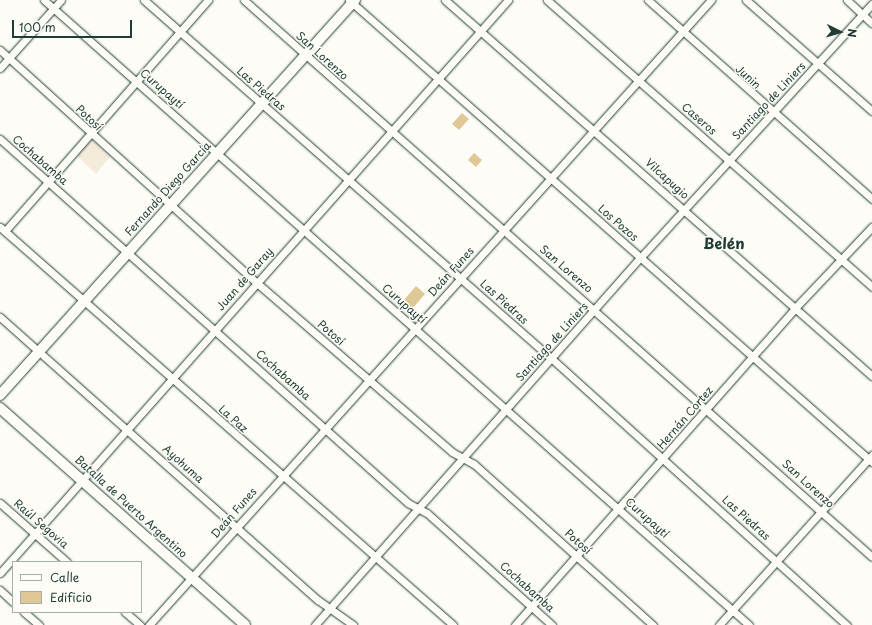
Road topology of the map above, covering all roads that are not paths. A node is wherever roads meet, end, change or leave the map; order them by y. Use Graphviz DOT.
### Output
graph roads {
  1 [pos="44,0"];
  2 [pos="61,0"];
  3 [pos="144,0"];
  4 [pos="208,0"];
  5 [pos="244,0"];
  6 [pos="445,0"];
  7 [pos="508,0"];
  8 [pos="547,0"];
  9 [pos="648,0"];
  10 [pos="711,0"];
  11 [pos="746,0"];
  12 [pos="847,0"];
  13 [pos="352,1"];
  14 [pos="872,4"];
  15 [pos="53,8"];
  16 [pos="863,14"];
  17 [pos="872,23"];
  18 [pos="481,29"];
  19 [pos="683,32"];
  20 [pos="181,33"];
  21 [pos="0,50"];
  22 [pos="304,54"];
  23 [pos="9,58"];
  24 [pos="819,64"];
  25 [pos="0,68"];
  26 [pos="436,78"];
  27 [pos="640,81"];
  28 [pos="137,82"];
  29 [pos="261,104"];
  30 [pos="872,111"];
  31 [pos="772,113"];
  32 [pos="596,130"];
  33 [pos="391,131"];
  34 [pos="90,135"];
  35 [pos="0,139"];
  36 [pos="217,153"];
  37 [pos="729,160"];
  38 [pos="552,179"];
  39 [pos="347,180"];
  40 [pos="48,182"];
  41 [pos="872,199"];
  42 [pos="169,205"];
  43 [pos="684,209"];
  44 [pos="872,227"];
  45 [pos="3,229"];
  46 [pos="304,229"];
  47 [pos="505,230"];
  48 [pos="127,251"];
  49 [pos="640,258"];
  50 [pos="841,260"];
  51 [pos="460,280"];
  52 [pos="256,283"];
  53 [pos="872,287"];
  54 [pos="83,301"];
  55 [pos="795,308"];
  56 [pos="596,309"];
  57 [pos="0,317"];
  58 [pos="415,328"];
  59 [pos="216,329"];
  60 [pos="39,351"];
  61 [pos="753,357"];
  62 [pos="551,358"];
  63 [pos="872,376"];
  64 [pos="172,379"];
  65 [pos="368,379"];
  66 [pos="0,395"];
  67 [pos="0,408"];
  68 [pos="507,408"];
  69 [pos="707,409"];
  70 [pos="324,427"];
  71 [pos="127,429"];
  72 [pos="463,459"];
  73 [pos="664,459"];
  74 [pos="871,459"];
  75 [pos="281,476"];
  76 [pos="82,479"];
  77 [pos="0,503"];
  78 [pos="418,508"];
  79 [pos="620,509"];
  80 [pos="821,510"];
  81 [pos="237,527"];
  82 [pos="35,533"];
  83 [pos="376,556"];
  84 [pos="578,557"];
  85 [pos="872,557"];
  86 [pos="777,560"];
  87 [pos="67,561"];
  88 [pos="0,573"];
  89 [pos="192,578"];
  90 [pos="0,590"];
  91 [pos="12,601"];
  92 [pos="330,606"];
  93 [pos="532,606"];
  94 [pos="732,610"];
  95 [pos="25,613"];
  96 [pos="126,613"];
  97 [pos="39,625"];
  98 [pos="140,625"];
  99 [pos="149,625"];
  100 [pos="245,625"];
  101 [pos="314,625"];
  102 [pos="353,625"];
  103 [pos="453,625"];
  104 [pos="515,625"];
  105 [pos="552,625"];
  106 [pos="653,625"];
  107 [pos="719,625"];
  108 [pos="749,625"];
  109 [pos="847,625"];
  1 -- 15 [label="street, Curupaytí"];
  2 -- 15 [label="street"];
  3 -- 20 [label="street, Las Piedras"];
  4 -- 20 [label="street"];
  5 -- 22 [label="street, San Lorenzo"];
  6 -- 18 [label="street, Vilcapugio"];
  7 -- 18 [label="street, Juan de Garay"];
  8 -- 27 [label="street, Caseros"];
  9 -- 19 [label="street, Junin"];
  10 -- 19 [label="street, Deán Funes"];
  11 -- 24 [label="street"];
  12 -- 16 [label="street"];
  13 -- 22 [label="main road, Fernando Diego García"];
  13 -- 26 [label="street, Los Pozos"];
  14 -- 16 [label="street, Santiago de Liniers"];
  15 -- 23 [label="street"];
  15 -- 28 [label="street, Curupaytí"];
  16 -- 17 [label="street"];
  16 -- 24 [label="street, Santiago de Liniers"];
  18 -- 26 [label="street, Juan de Garay"];
  18 -- 32 [label="street, Vilcapugio"];
  19 -- 27 [label="street, Deán Funes"];
  19 -- 31 [label="street, Junin"];
  20 -- 28 [label="street"];
  20 -- 29 [label="street, Las Piedras"];
  21 -- 23 [label="street, Potosí"];
  22 -- 29 [label="main road, Fernando Diego García"];
  22 -- 33 [label="street, San Lorenzo"];
  23 -- 25 [label="street"];
  23 -- 34 [label="street, Potosí"];
  24 -- 30 [label="street"];
  24 -- 31 [label="street, Santiago de Liniers"];
  26 -- 33 [label="street, Juan de Garay"];
  26 -- 38 [label="street, Los Pozos"];
  27 -- 32 [label="street, Deán Funes"];
  27 -- 37 [label="street, Caseros"];
  28 -- 34 [label="street"];
  28 -- 36 [label="street, Curupaytí"];
  29 -- 36 [label="main road, Fernando Diego García"];
  29 -- 39 [label="street, Las Piedras"];
  31 -- 37 [label="street, Santiago de Liniers"];
  31 -- 41 [label="street, Junin"];
  32 -- 38 [label="street, Deán Funes"];
  32 -- 43 [label="street, Vilcapugio"];
  33 -- 39 [label="street, Juan de Garay"];
  33 -- 47 [label="street, San Lorenzo"];
  34 -- 40 [label="street"];
  34 -- 42 [label="street, Potosí"];
  35 -- 40 [label="street, Cochabamba"];
  36 -- 42 [label="main road, Fernando Diego García"];
  36 -- 46 [label="street, Curupaytí"];
  37 -- 43 [label="street, Santiago de Liniers"];
  37 -- 50 [label="street, Caseros"];
  38 -- 47 [label="street, Deán Funes"];
  38 -- 49 [label="street, Los Pozos"];
  39 -- 46 [label="street, Juan de Garay"];
  39 -- 51 [label="street, Las Piedras"];
  40 -- 45 [label="street"];
  40 -- 48 [label="street, Cochabamba"];
  42 -- 48 [label="main road, Fernando Diego García"];
  42 -- 52 [label="street, Potosí"];
  43 -- 49 [label="street, Santiago de Liniers"];
  43 -- 55 [label="street, Vilcapugio"];
  44 -- 50 [label="street, Hernán Cortez"];
  45 -- 54 [label="street, La Paz"];
  46 -- 52 [label="street, Juan de Garay"];
  46 -- 58 [label="street, Curupaytí"];
  47 -- 51 [label="street, Deán Funes"];
  47 -- 56 [label="street, San Lorenzo"];
  48 -- 54 [label="main road, Fernando Diego García"];
  48 -- 59 [label="street, Cochabamba"];
  49 -- 56 [label="street, Santiago de Liniers"];
  49 -- 61 [label="street, Los Pozos"];
  50 -- 53 [label="street, Caseros"];
  50 -- 55 [label="street, Hernán Cortez"];
  51 -- 58 [label="street, Deán Funes"];
  51 -- 62 [label="street, Las Piedras"];
  52 -- 59 [label="street, Juan de Garay"];
  52 -- 65 [label="street, Potosí"];
  54 -- 60 [label="main road, Fernando Diego García"];
  54 -- 64 [label="street, La Paz"];
  55 -- 61 [label="street, Hernán Cortez"];
  55 -- 63 [label="street, Vilcapugio"];
  56 -- 62 [label="street, Santiago de Liniers"];
  56 -- 69 [label="street, San Lorenzo"];
  57 -- 60 [label="street, Ayohuma"];
  58 -- 65 [label="street, Deán Funes"];
  58 -- 68 [label="street, Curupaytí"];
  59 -- 64 [label="street, Juan de Garay"];
  59 -- 70 [label="street, Cochabamba"];
  60 -- 66 [label="main road, Fernando Diego García"];
  60 -- 71 [label="street, Ayohuma"];
  61 -- 69 [label="street, Hernán Cortez"];
  61 -- 74 [label="street, Los Pozos"];
  62 -- 68 [label="street, Santiago de Liniers"];
  62 -- 73 [label="street, Las Piedras"];
  64 -- 71 [label="street, Juan de Garay"];
  64 -- 75 [label="street, La Paz"];
  65 -- 70 [label="street, Deán Funes"];
  65 -- 72 [label="street, Potosí"];
  67 -- 76 [label="main road, Batalla de Puerto Argentino"];
  68 -- 72 [label="street, Santiago de Liniers"];
  68 -- 79 [label="street, Curupaytí"];
  69 -- 73 [label="street, Hernán Cortez"];
  69 -- 80 [label="street, San Lorenzo"];
  70 -- 75 [label="street, Deán Funes"];
  70 -- 78 [label="street, Cochabamba"];
  71 -- 76 [label="street, Juan de Garay"];
  71 -- 81 [label="street, Ayohuma"];
  72 -- 78 [label="street, Santiago de Liniers"];
  72 -- 84 [label="street, Potosí"];
  73 -- 79 [label="street, Hernán Cortez"];
  73 -- 86 [label="street, Las Piedras"];
  74 -- 80 [label="street"];
  75 -- 81 [label="street, Deán Funes"];
  75 -- 83 [label="street, La Paz"];
  76 -- 82 [label="street, Juan de Garay"];
  76 -- 89 [label="main road, Batalla de Puerto Argentino"];
  77 -- 82 [label="street, Raúl Segovia"];
  78 -- 83 [label="street, Santiago de Liniers"];
  78 -- 93 [label="street, Cochabamba"];
  79 -- 84 [label="street, Hernán Cortez"];
  79 -- 94 [label="street, Curupaytí"];
  80 -- 85 [label="street, San Lorenzo"];
  80 -- 86 [label="street"];
  81 -- 89 [label="street, Deán Funes"];
  81 -- 92 [label="street, Ayohuma"];
  82 -- 87 [label="street, Raúl Segovia"];
  82 -- 88 [label="street, Juan de Garay"];
  83 -- 92 [label="street, Santiago de Liniers"];
  83 -- 103 [label="street, La Paz"];
  84 -- 93 [label="street, Hernán Cortez"];
  84 -- 106 [label="street, Potosí"];
  86 -- 94 [label="street"];
  86 -- 109 [label="street, Las Piedras"];
  89 -- 99 [label="street, Deán Funes"];
  89 -- 100 [label="main road, Batalla de Puerto Argentino"];
  90 -- 91 [label="street"];
  92 -- 101 [label="street, Santiago de Liniers"];
  92 -- 102 [label="street, Ayohuma"];
  93 -- 104 [label="street, Hernán Cortez"];
  93 -- 105 [label="street, Cochabamba"];
  94 -- 107 [label="street"];
  94 -- 108 [label="street, Curupaytí"];
  95 -- 97 [label="street"];
  96 -- 98 [label="street"];
}
